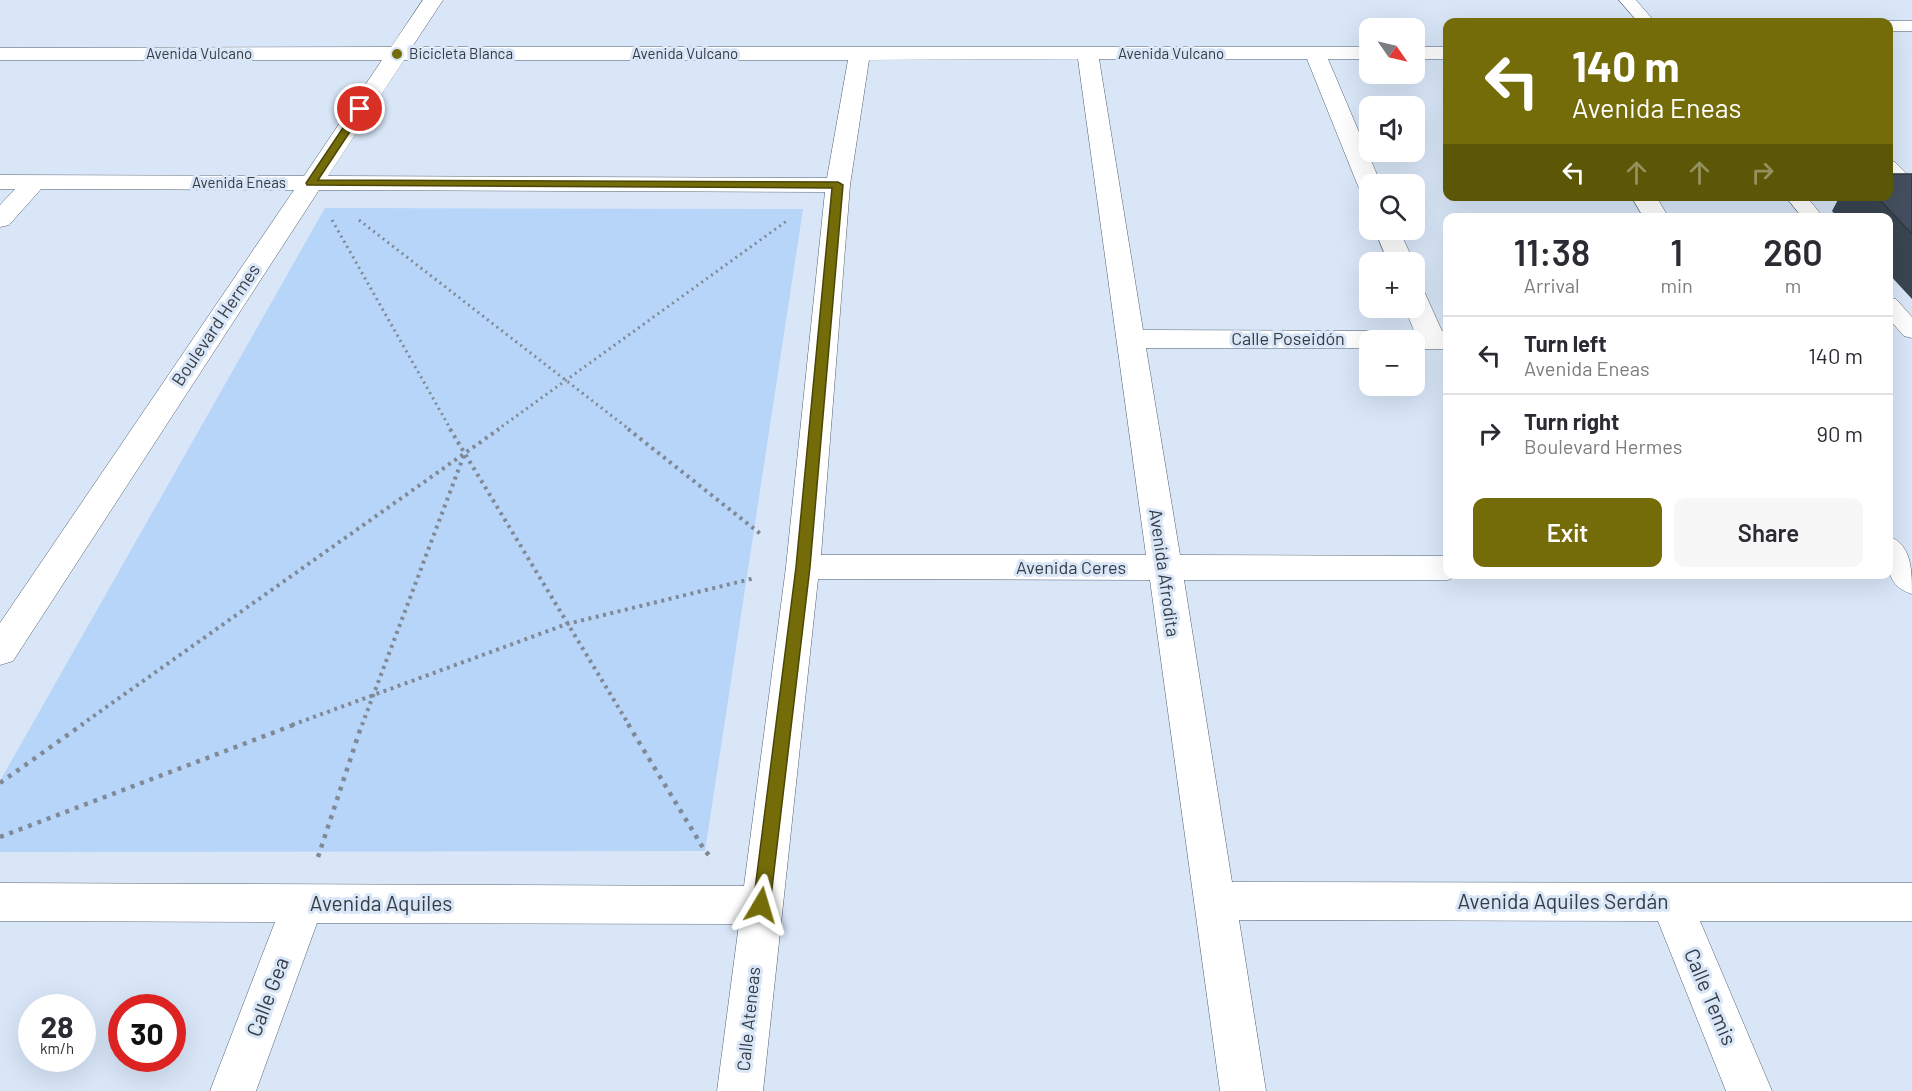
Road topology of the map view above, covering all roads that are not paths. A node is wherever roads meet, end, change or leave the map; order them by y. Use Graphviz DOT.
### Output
graph roads {
  1 [pos="433,0"];
  2 [pos="1627,0"];
  3 [pos="1643,17"];
  4 [pos="1893,26"];
  5 [pos="1912,26"];
  6 [pos="0,54"];
  7 [pos="397,54"];
  8 [pos="859,54"];
  9 [pos="1088,54"];
  10 [pos="1316,54"];
  11 [pos="1359,54"];
  12 [pos="1425,54"];
  13 [pos="1443,54"];
  14 [pos="1365,174"];
  15 [pos="0,182"];
  16 [pos="35,182"];
  17 [pos="311,183"];
  18 [pos="838,185"];
  19 [pos="0,219"];
  20 [pos="1893,310"];
  21 [pos="1425,315"];
  22 [pos="1912,331"];
  23 [pos="1129,339"];
  24 [pos="1440,340"];
  25 [pos="803,567"];
  26 [pos="1163,568"];
  27 [pos="1443,568"];
  28 [pos="0,651"];
  29 [pos="1213,901"];
  30 [pos="0,902"];
  31 [pos="1671,902"];
  32 [pos="1912,902"];
  33 [pos="303,903"];
  34 [pos="761,905"];
  35 [pos="233,1091"];
  36 [pos="740,1091"];
  37 [pos="1243,1091"];
  38 [pos="1749,1091"];
  1 -- 7 [label="street, Boulevard Hermes"];
  2 -- 3 [label="lane"];
  4 -- 5 [label="lane"];
  6 -- 7 [label="street, Avenida Vulcano"];
  7 -- 8 [label="street, Avenida Vulcano"];
  7 -- 17 [label="street, Boulevard Hermes"];
  8 -- 9 [label="street, Avenida Vulcano"];
  8 -- 18 [label="street, Calle Ateneas"];
  9 -- 10 [label="street, Avenida Vulcano"];
  9 -- 23 [label="street, Avenida Afrodita"];
  10 -- 11 [label="street, Avenida Vulcano"];
  10 -- 14 [label="street"];
  12 -- 13 [label="street"];
  15 -- 16 [label="street, Avenida Eneas"];
  16 -- 17 [label="street, Avenida Eneas"];
  16 -- 19 [label="street"];
  17 -- 18 [label="street, Avenida Eneas"];
  17 -- 28 [label="street, Boulevard Hermes"];
  18 -- 25 [label="street, Calle Ateneas"];
  20 -- 22 [label="lane"];
  21 -- 24 [label="street"];
  23 -- 24 [label="street, Calle Poseidón"];
  23 -- 26 [label="street, Avenida Afrodita"];
  25 -- 26 [label="street, Avenida Ceres"];
  25 -- 34 [label="street, Calle Ateneas"];
  26 -- 27 [label="street, Avenida Ceres"];
  26 -- 29 [label="street, Avenida Afrodita"];
  29 -- 31 [label="street, Avenida Aquiles Serdán"];
  29 -- 37 [label="street, Avenida Afrodita"];
  30 -- 33 [label="street, Avenida Aquiles"];
  31 -- 32 [label="street, Avenida Aquiles Serdán"];
  31 -- 38 [label="street, Calle Temis"];
  33 -- 34 [label="street, Avenida Aquiles"];
  33 -- 35 [label="street, Calle Gea"];
  34 -- 36 [label="street, Calle Ateneas"];
}
